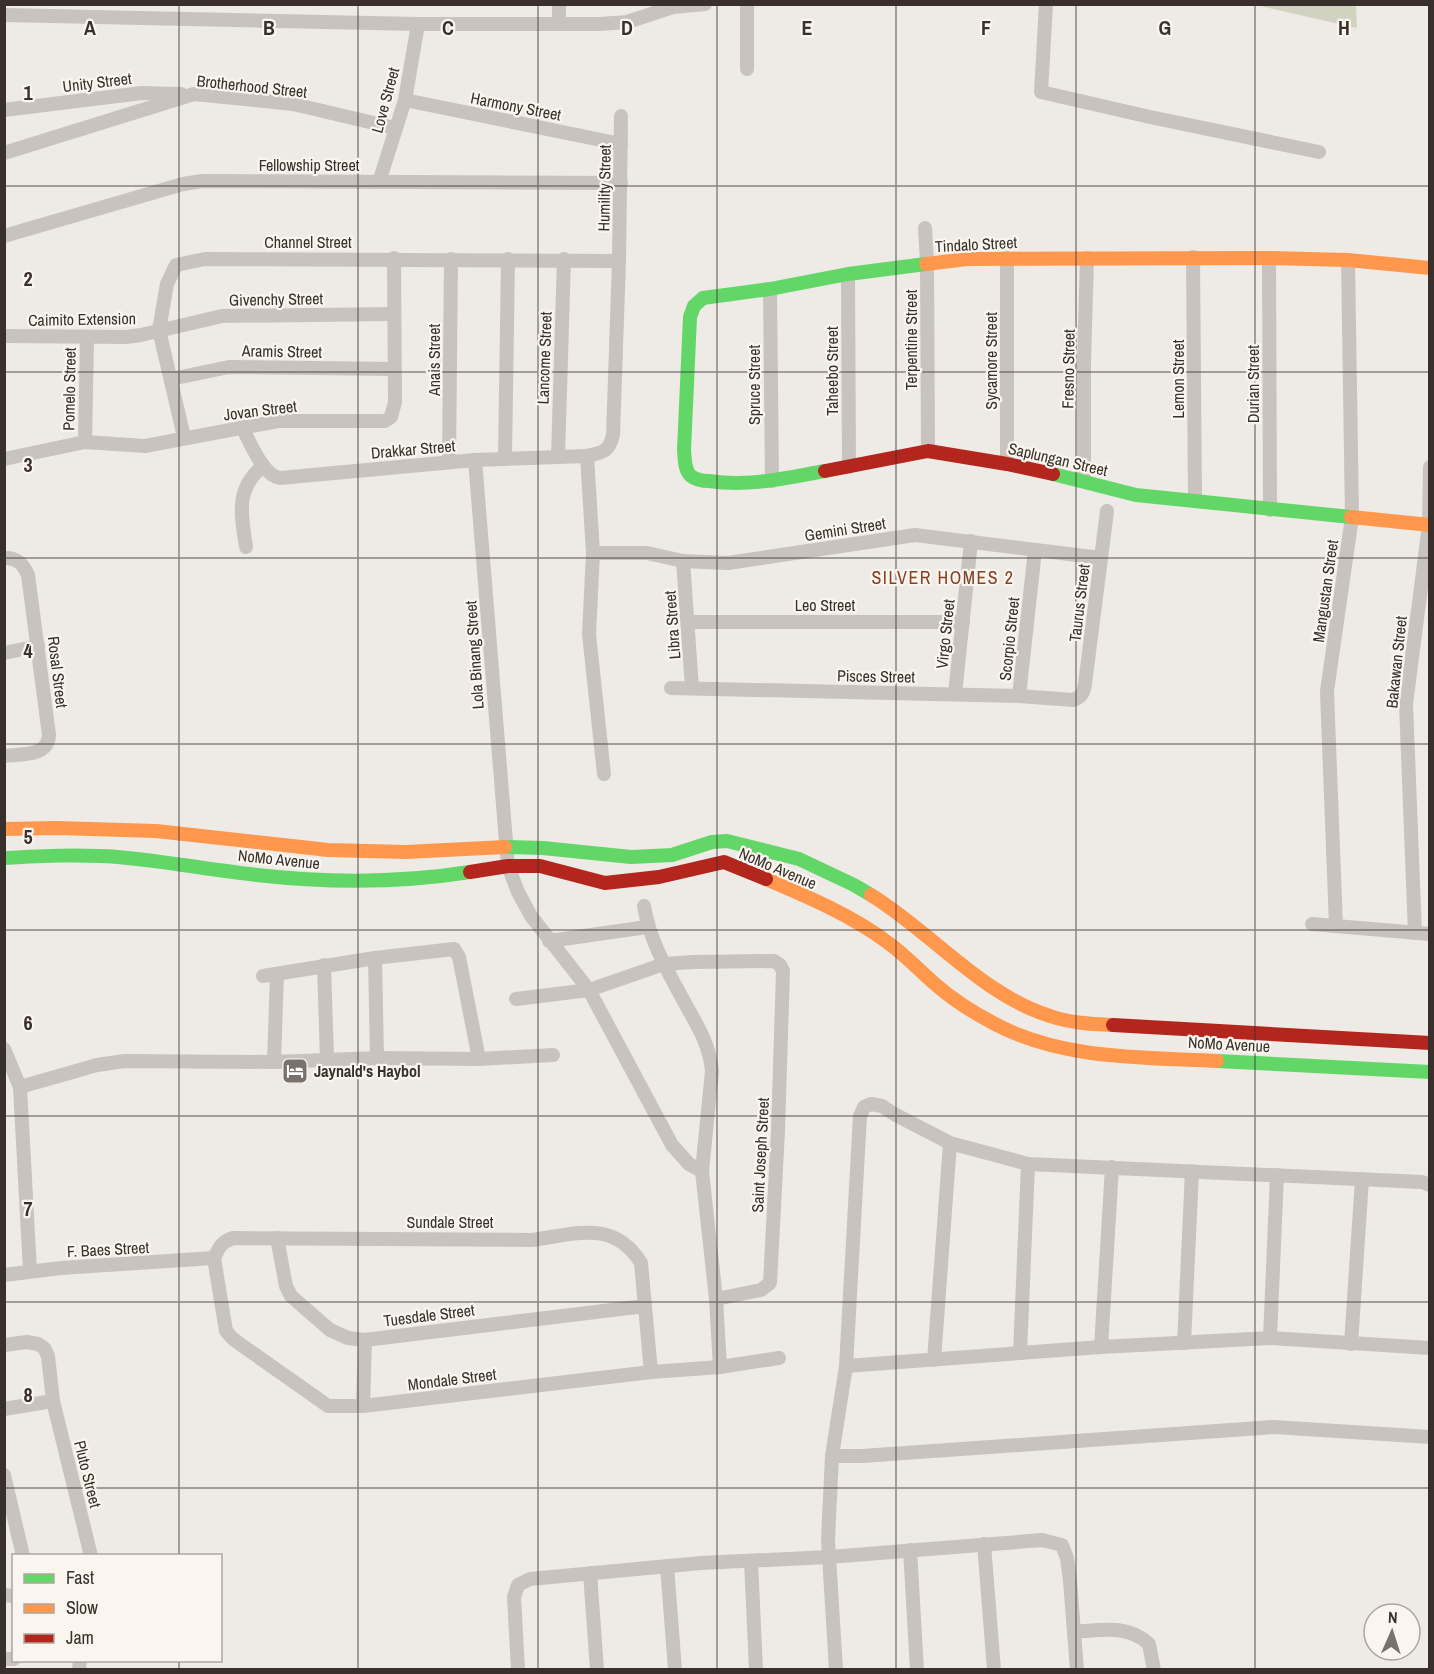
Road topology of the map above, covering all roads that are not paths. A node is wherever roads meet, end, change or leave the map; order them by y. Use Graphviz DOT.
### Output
graph roads {
  1 [pos="248,4"];
  2 [pos="559,4"];
  3 [pos="705,4"];
  4 [pos="747,4"];
  5 [pos="1046,4"];
  6 [pos="34,10"];
  7 [pos="132,10"];
  8 [pos="4,15"];
  9 [pos="241,19"];
  10 [pos="418,24"];
  11 [pos="559,24"];
  12 [pos="747,69"];
  13 [pos="194,94"];
  14 [pos="405,100"];
  15 [pos="4,110"];
  16 [pos="621,116"];
  17 [pos="395,128"];
  18 [pos="621,144"];
  19 [pos="1319,152"];
  20 [pos="4,153"];
  21 [pos="379,182"];
  22 [pos="621,183"];
  23 [pos="925,228"];
  24 [pos="4,236"];
  25 [pos="1193,257"];
  26 [pos="394,258"];
  27 [pos="1007,258"];
  28 [pos="1087,258"];
  29 [pos="1269,258"];
  30 [pos="451,259"];
  31 [pos="508,259"];
  32 [pos="564,260"];
  33 [pos="1348,260"];
  34 [pos="619,261"];
  35 [pos="927,263"];
  36 [pos="1430,268"];
  37 [pos="848,274"];
  38 [pos="770,289"];
  39 [pos="394,314"];
  40 [pos="159,330"];
  41 [pos="4,336"];
  42 [pos="87,337"];
  43 [pos="394,369"];
  44 [pos="171,379"];
  45 [pos="242,427"];
  46 [pos="184,437"];
  47 [pos="85,442"];
  48 [pos="928,451"];
  49 [pos="587,456"];
  50 [pos="558,457"];
  51 [pos="505,458"];
  52 [pos="4,459"];
  53 [pos="475,460"];
  54 [pos="449,462"];
  55 [pos="1007,464"];
  56 [pos="263,466"];
  57 [pos="849,467"];
  58 [pos="1430,467"];
  59 [pos="686,469"];
  60 [pos="772,481"];
  61 [pos="1084,481"];
  62 [pos="1195,501"];
  63 [pos="1270,510"];
  64 [pos="1107,511"];
  65 [pos="1352,517"];
  66 [pos="1429,525"];
  67 [pos="971,541"];
  68 [pos="246,547"];
  69 [pos="1035,550"];
  70 [pos="593,553"];
  71 [pos="1101,558"];
  72 [pos="11,559"];
  73 [pos="683,561"];
  74 [pos="688,621"];
  75 [pos="963,622"];
  76 [pos="38,646"];
  77 [pos="4,653"];
  78 [pos="670,688"];
  79 [pos="692,688"];
  80 [pos="956,694"];
  81 [pos="1019,696"];
  82 [pos="1080,698"];
  83 [pos="4,756"];
  84 [pos="604,774"];
  85 [pos="4,829"];
  86 [pos="507,847"];
  87 [pos="4,858"];
  88 [pos="508,866"];
  89 [pos="644,906"];
  90 [pos="1312,924"];
  91 [pos="1336,926"];
  92 [pos="647,927"];
  93 [pos="1422,934"];
  94 [pos="549,941"];
  95 [pos="375,958"];
  96 [pos="664,964"];
  97 [pos="324,965"];
  98 [pos="589,990"];
  99 [pos="516,999"];
  100 [pos="1430,1043"];
  101 [pos="4,1049"];
  102 [pos="553,1055"];
  103 [pos="377,1058"];
  104 [pos="479,1059"];
  105 [pos="327,1060"];
  106 [pos="274,1062"];
  107 [pos="1430,1072"];
  108 [pos="20,1087"];
  109 [pos="950,1143"];
  110 [pos="1028,1164"];
  111 [pos="1112,1167"];
  112 [pos="702,1171"];
  113 [pos="1192,1171"];
  114 [pos="1277,1175"];
  115 [pos="1362,1179"];
  116 [pos="1430,1185"];
  117 [pos="277,1238"];
  118 [pos="214,1258"];
  119 [pos="30,1271"];
  120 [pos="4,1275"];
  121 [pos="716,1299"];
  122 [pos="645,1306"];
  123 [pos="1270,1338"];
  124 [pos="365,1340"];
  125 [pos="1184,1343"];
  126 [pos="1351,1344"];
  127 [pos="4,1345"];
  128 [pos="1101,1347"];
  129 [pos="1430,1348"];
  130 [pos="1020,1353"];
  131 [pos="779,1358"];
  132 [pos="934,1359"];
  133 [pos="846,1366"];
  134 [pos="720,1367"];
  135 [pos="651,1372"];
  136 [pos="53,1401"];
  137 [pos="363,1406"];
  138 [pos="4,1409"];
  139 [pos="1430,1437"];
  140 [pos="832,1456"];
  141 [pos="4,1474"];
  142 [pos="984,1544"];
  143 [pos="910,1550"];
  144 [pos="23,1554"];
  145 [pos="91,1554"];
  146 [pos="829,1557"];
  147 [pos="751,1561"];
  148 [pos="667,1566"];
  149 [pos="590,1573"];
  150 [pos="1074,1632"];
  151 [pos="518,1670"];
  152 [pos="597,1670"];
  153 [pos="675,1670"];
  154 [pos="756,1670"];
  155 [pos="836,1670"];
  156 [pos="917,1670"];
  157 [pos="994,1670"];
  158 [pos="1077,1670"];
  159 [pos="1154,1670"];
  1 -- 9 [label="street"];
  2 -- 11 [label="street"];
  3 -- 11 [label="street"];
  4 -- 12 [label="street"];
  5 -- 19 [label="street"];
  6 -- 7 [label="street"];
  6 -- 8 [label="street"];
  7 -- 9 [label="street"];
  9 -- 10 [label="street"];
  10 -- 11 [label="street"];
  10 -- 14 [label="street, Love Street"];
  13 -- 15 [label="street, Unity Street"];
  13 -- 17 [label="street, Brotherhood Street"];
  13 -- 20 [label="street, Brotherhood Street"];
  14 -- 17 [label="street, Love Street"];
  14 -- 18 [label="street, Harmony Street"];
  16 -- 18 [label="street, Humility Street"];
  17 -- 21 [label="street, Love Street"];
  18 -- 22 [label="street, Humility Street"];
  21 -- 22 [label="street, Fellowship Street"];
  21 -- 24 [label="street, Fellowship Street"];
  22 -- 34 [label="street, Humility Street"];
  23 -- 35 [label="street, Terpentine Street"];
  25 -- 28 [label="main road, Tindalo Street"];
  25 -- 29 [label="main road, Tindalo Street"];
  25 -- 62 [label="street, Lemon Street"];
  26 -- 30 [label="street, Channel Street"];
  26 -- 39 [label="street"];
  26 -- 40 [label="street, Channel Street"];
  27 -- 28 [label="main road, Tindalo Street"];
  27 -- 35 [label="main road, Tindalo Street"];
  27 -- 55 [label="street, Sycamore Street"];
  28 -- 61 [label="street, Fresno Street"];
  29 -- 33 [label="main road, Tindalo Street"];
  29 -- 63 [label="street, Durian Street"];
  30 -- 31 [label="street, Channel Street"];
  30 -- 54 [label="street, Anais Street"];
  31 -- 32 [label="street, Channel Street"];
  31 -- 51 [label="street"];
  32 -- 34 [label="street, Channel Street"];
  32 -- 50 [label="street, Lancome Street"];
  33 -- 36 [label="main road, Tindalo Street"];
  33 -- 65 [label="street, Mangustan Street"];
  34 -- 49 [label="street, Drakkar Street"];
  35 -- 37 [label="main road, Tindalo Street"];
  35 -- 48 [label="street, Terpentine Street"];
  37 -- 38 [label="main road, Tindalo Street"];
  37 -- 57 [label="street, Taheebo Street"];
  38 -- 59 [label="main road, Tindalo Street"];
  38 -- 60 [label="street, Spruce Street"];
  39 -- 40 [label="street, Givenchy Street"];
  39 -- 43 [label="street"];
  40 -- 42 [label="street, Caimito Extension"];
  40 -- 44 [label="street, Channel Street"];
  41 -- 42 [label="street, Caimito Extension"];
  42 -- 47 [label="street, Pomelo Street"];
  43 -- 44 [label="street, Aramis Street"];
  43 -- 45 [label="street, Jovan Street"];
  44 -- 46 [label="street, Channel Street"];
  45 -- 46 [label="street, Jovan Street"];
  45 -- 56 [label="street"];
  46 -- 47 [label="street, Jovan Street"];
  47 -- 52 [label="street, Jovan Street"];
  48 -- 55 [label="main road, Saplungan Street"];
  48 -- 57 [label="main road, Saplungan Street"];
  49 -- 50 [label="street, Drakkar Street"];
  49 -- 70 [label="street"];
  50 -- 51 [label="street, Drakkar Street"];
  51 -- 53 [label="street, Drakkar Street"];
  53 -- 54 [label="street, Drakkar Street"];
  53 -- 86 [label="street, Lola Binang Street"];
  54 -- 56 [label="street, Drakkar Street"];
  55 -- 61 [label="main road, Saplungan Street"];
  56 -- 68 [label="street"];
  57 -- 60 [label="main road, Saplungan Street"];
  58 -- 66 [label="street, Bakawan Street"];
  59 -- 60 [label="main road, Saplungan Street"];
  61 -- 62 [label="main road, Saplungan Street"];
  62 -- 63 [label="main road, Saplungan Street"];
  63 -- 65 [label="main road, Saplungan Street"];
  64 -- 71 [label="street, Taurus Street"];
  65 -- 66 [label="main road, Saplungan Street"];
  65 -- 91 [label="street, Mangustan Street"];
  66 -- 93 [label="street, Bakawan Street"];
  67 -- 69 [label="street, Gemini Street"];
  67 -- 73 [label="street, Gemini Street"];
  67 -- 75 [label="street, Virgo Street"];
  69 -- 71 [label="street, Gemini Street"];
  69 -- 81 [label="street, Scorpio Street"];
  70 -- 73 [label="street, Gemini Street"];
  70 -- 84 [label="street"];
  71 -- 82 [label="street, Taurus Street"];
  72 -- 76 [label="street, Rosal Street"];
  73 -- 74 [label="street, Libra Street"];
  74 -- 75 [label="street, Leo Street"];
  74 -- 79 [label="street, Libra Street"];
  75 -- 80 [label="street, Virgo Street"];
  76 -- 77 [label="street"];
  76 -- 83 [label="street, Rosal Street"];
  78 -- 79 [label="street, Pisces Street"];
  79 -- 80 [label="street, Pisces Street"];
  80 -- 81 [label="street, Pisces Street"];
  81 -- 82 [label="street, Pisces Street"];
  85 -- 86 [label="main road, NoMo Avenue"];
  86 -- 88 [label="street, Lola Binang Street"];
  86 -- 100 [label="main road, NoMo Avenue"];
  87 -- 88 [label="main road, NoMo Avenue"];
  88 -- 94 [label="street, Lola Binang Street"];
  88 -- 107 [label="main road, NoMo Avenue"];
  89 -- 92 [label="street"];
  90 -- 91 [label="street"];
  91 -- 93 [label="street"];
  92 -- 94 [label="street"];
  92 -- 96 [label="street"];
  94 -- 98 [label="street, Lola Binang Street"];
  95 -- 97 [label="street"];
  95 -- 103 [label="street"];
  95 -- 104 [label="street"];
  96 -- 98 [label="street"];
  96 -- 112 [label="street"];
  96 -- 121 [label="street, Saint Joseph Street"];
  97 -- 105 [label="street"];
  97 -- 106 [label="street"];
  98 -- 99 [label="street"];
  98 -- 112 [label="street, Lola Binang Street"];
  101 -- 108 [label="street"];
  102 -- 104 [label="street"];
  103 -- 104 [label="street"];
  103 -- 105 [label="street"];
  105 -- 106 [label="street"];
  106 -- 108 [label="street"];
  108 -- 119 [label="street"];
  109 -- 110 [label="street"];
  109 -- 132 [label="street"];
  109 -- 133 [label="street"];
  110 -- 111 [label="street"];
  110 -- 130 [label="street"];
  111 -- 113 [label="street"];
  111 -- 128 [label="street"];
  112 -- 121 [label="street"];
  113 -- 114 [label="street"];
  113 -- 125 [label="street"];
  114 -- 115 [label="street"];
  114 -- 123 [label="street"];
  115 -- 116 [label="street"];
  115 -- 126 [label="street"];
  117 -- 118 [label="street, Sundale Street"];
  117 -- 122 [label="street, Sundale Street"];
  117 -- 124 [label="street, Tuesdale Street"];
  118 -- 119 [label="street, F. Baes Street"];
  118 -- 137 [label="street, Mondale Street"];
  119 -- 120 [label="street, F. Baes Street"];
  121 -- 134 [label="street"];
  122 -- 124 [label="street, Tuesdale Street"];
  122 -- 135 [label="street, Sundale Street"];
  123 -- 125 [label="street"];
  123 -- 126 [label="street"];
  124 -- 137 [label="street"];
  125 -- 128 [label="street"];
  126 -- 129 [label="street"];
  127 -- 136 [label="street, Pluto Street"];
  128 -- 130 [label="street"];
  130 -- 132 [label="street"];
  131 -- 134 [label="street, Mondale Street"];
  132 -- 133 [label="street"];
  133 -- 140 [label="street"];
  134 -- 135 [label="street, Mondale Street"];
  135 -- 137 [label="street, Mondale Street"];
  136 -- 138 [label="street"];
  136 -- 145 [label="street, Pluto Street"];
  139 -- 140 [label="street"];
  140 -- 146 [label="street"];
  141 -- 144 [label="street"];
  142 -- 143 [label="street"];
  142 -- 150 [label="street"];
  142 -- 157 [label="street"];
  143 -- 146 [label="street"];
  143 -- 156 [label="street"];
  146 -- 147 [label="street"];
  146 -- 155 [label="street"];
  147 -- 148 [label="street"];
  147 -- 154 [label="street"];
  148 -- 149 [label="street"];
  148 -- 153 [label="street"];
  149 -- 151 [label="street"];
  149 -- 152 [label="street"];
  150 -- 158 [label="street"];
  150 -- 159 [label="street"];
}
